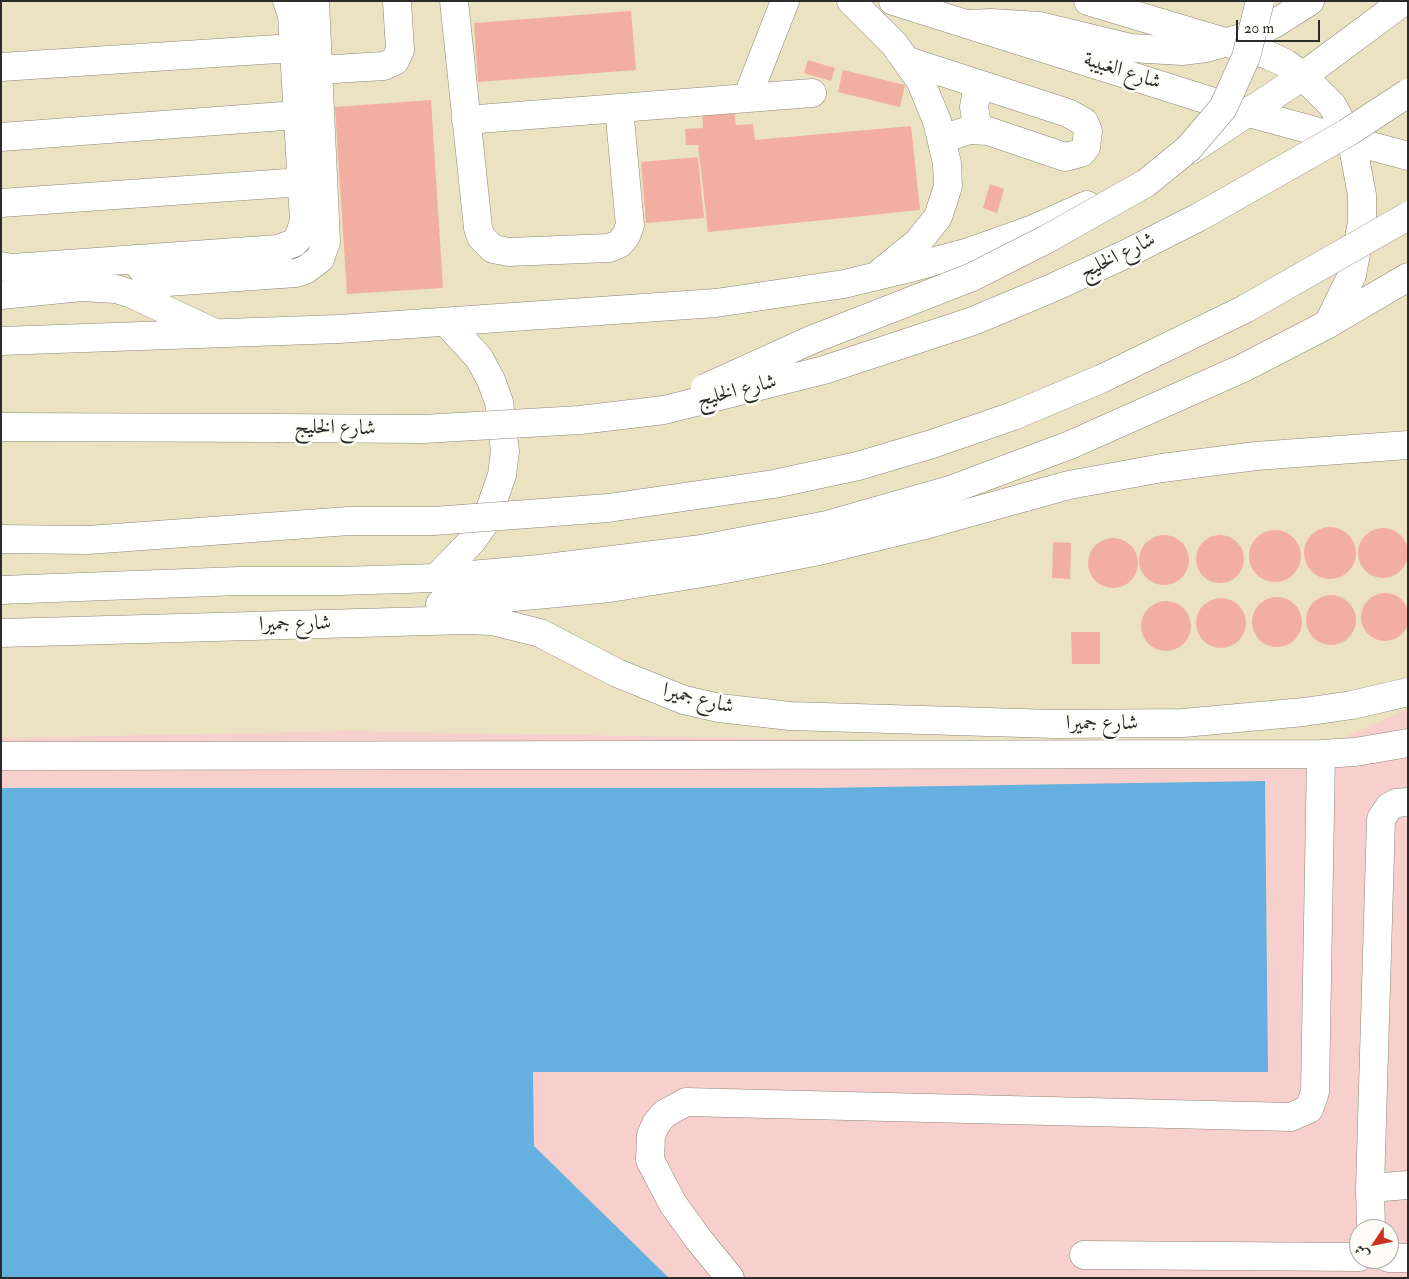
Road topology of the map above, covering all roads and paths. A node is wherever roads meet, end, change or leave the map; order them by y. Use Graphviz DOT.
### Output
graph roads {
  1 [pos="397,1"];
  2 [pos="454,1"];
  3 [pos="785,1"];
  4 [pos="851,1"];
  5 [pos="892,1"];
  6 [pos="1088,1"];
  7 [pos="1260,1"];
  8 [pos="1310,1"];
  9 [pos="1404,1"];
  10 [pos="295,2"];
  11 [pos="967,24"];
  12 [pos="1229,42"];
  13 [pos="293,48"];
  14 [pos="908,61"];
  15 [pos="1,67"];
  16 [pos="318,70"];
  17 [pos="1303,76"];
  18 [pos="978,84"];
  19 [pos="812,93"];
  20 [pos="1408,93"];
  21 [pos="747,98"];
  22 [pos="619,108"];
  23 [pos="1249,113"];
  24 [pos="297,115"];
  25 [pos="466,120"];
  26 [pos="978,130"];
  27 [pos="1,137"];
  28 [pos="943,142"];
  29 [pos="1352,142"];
  30 [pos="1408,156"];
  31 [pos="302,182"];
  32 [pos="1,203"];
  33 [pos="1408,216"];
  34 [pos="134,259"];
  35 [pos="1,266"];
  36 [pos="876,277"];
  37 [pos="1408,277"];
  38 [pos="1,295"];
  39 [pos="446,322"];
  40 [pos="1328,324"];
  41 [pos="215,333"];
  42 [pos="1,341"];
  43 [pos="664,410"];
  44 [pos="1,427"];
  45 [pos="1408,445"];
  46 [pos="1,539"];
  47 [pos="436,578"];
  48 [pos="1,590"];
  49 [pos="1,617"];
  50 [pos="1,633"];
  51 [pos="1408,692"];
  52 [pos="1408,743"];
  53 [pos="1321,754"];
  54 [pos="1,756"];
  55 [pos="1408,802"];
  56 [pos="1408,1185"];
  57 [pos="1370,1188"];
  58 [pos="1371,1219"];
  59 [pos="1084,1255"];
  60 [pos="1349,1257"];
  61 [pos="730,1278"];
  1 -- 16 [label="main road"];
  2 -- 25 [label="main road"];
  3 -- 21 [label="main road"];
  4 -- 14 [label="main road"];
  5 -- 11 [label="main road, شارع الغبيبة"];
  6 -- 12 [label="main road"];
  7 -- 43 [label="main road, bridge"];
  8 -- 12 [label="main road"];
  9 -- 17 [label="main road"];
  10 -- 13 [label="main road"];
  10 -- 16 [label="main road"];
  11 -- 12 [label="main road"];
  11 -- 23 [label="main road, شارع الغبيبة"];
  12 -- 17 [label="main road"];
  13 -- 15 [label="main road"];
  13 -- 24 [label="main road"];
  14 -- 18 [label="main road"];
  14 -- 28 [label="main road"];
  16 -- 34 [label="main road"];
  17 -- 23 [label="main road"];
  17 -- 29 [label="main road"];
  18 -- 26 [label="main road"];
  18 -- 26 [label="main road"];
  19 -- 21 [label="main road"];
  20 -- 43 [label="main road, شارع الخليج, bridge"];
  21 -- 22 [label="main road"];
  22 -- 25 [label="main road"];
  22 -- 25 [label="main road"];
  23 -- 29 [label="main road, شارع الغبيبة"];
  23 -- 36 [label="main road"];
  24 -- 27 [label="main road"];
  24 -- 31 [label="main road"];
  26 -- 28 [label="main road"];
  28 -- 36 [label="main road"];
  29 -- 30 [label="main road, شارع الغبيبة"];
  29 -- 40 [label="main road"];
  31 -- 32 [label="main road"];
  31 -- 34 [label="main road"];
  33 -- 46 [label="main road, bridge"];
  34 -- 35 [label="main road"];
  36 -- 39 [label="main road"];
  37 -- 40 [label="main road"];
  38 -- 41 [label="main road"];
  39 -- 41 [label="main road"];
  39 -- 47 [label="main road"];
  40 -- 47 [label="main road"];
  41 -- 42 [label="main road"];
  43 -- 44 [label="main road, شارع الخليج, bridge"];
  45 -- 49 [label="main road, شارع جميرا"];
  47 -- 48 [label="main road"];
  50 -- 51 [label="main road, شارع جميرا"];
  52 -- 53 [label="main road"];
  53 -- 54 [label="main road"];
  53 -- 61 [label="main road"];
  55 -- 57 [label="main road"];
  56 -- 57 [label="main road"];
  57 -- 58 [label="main road"];
  59 -- 60 [label="main road"];
}
